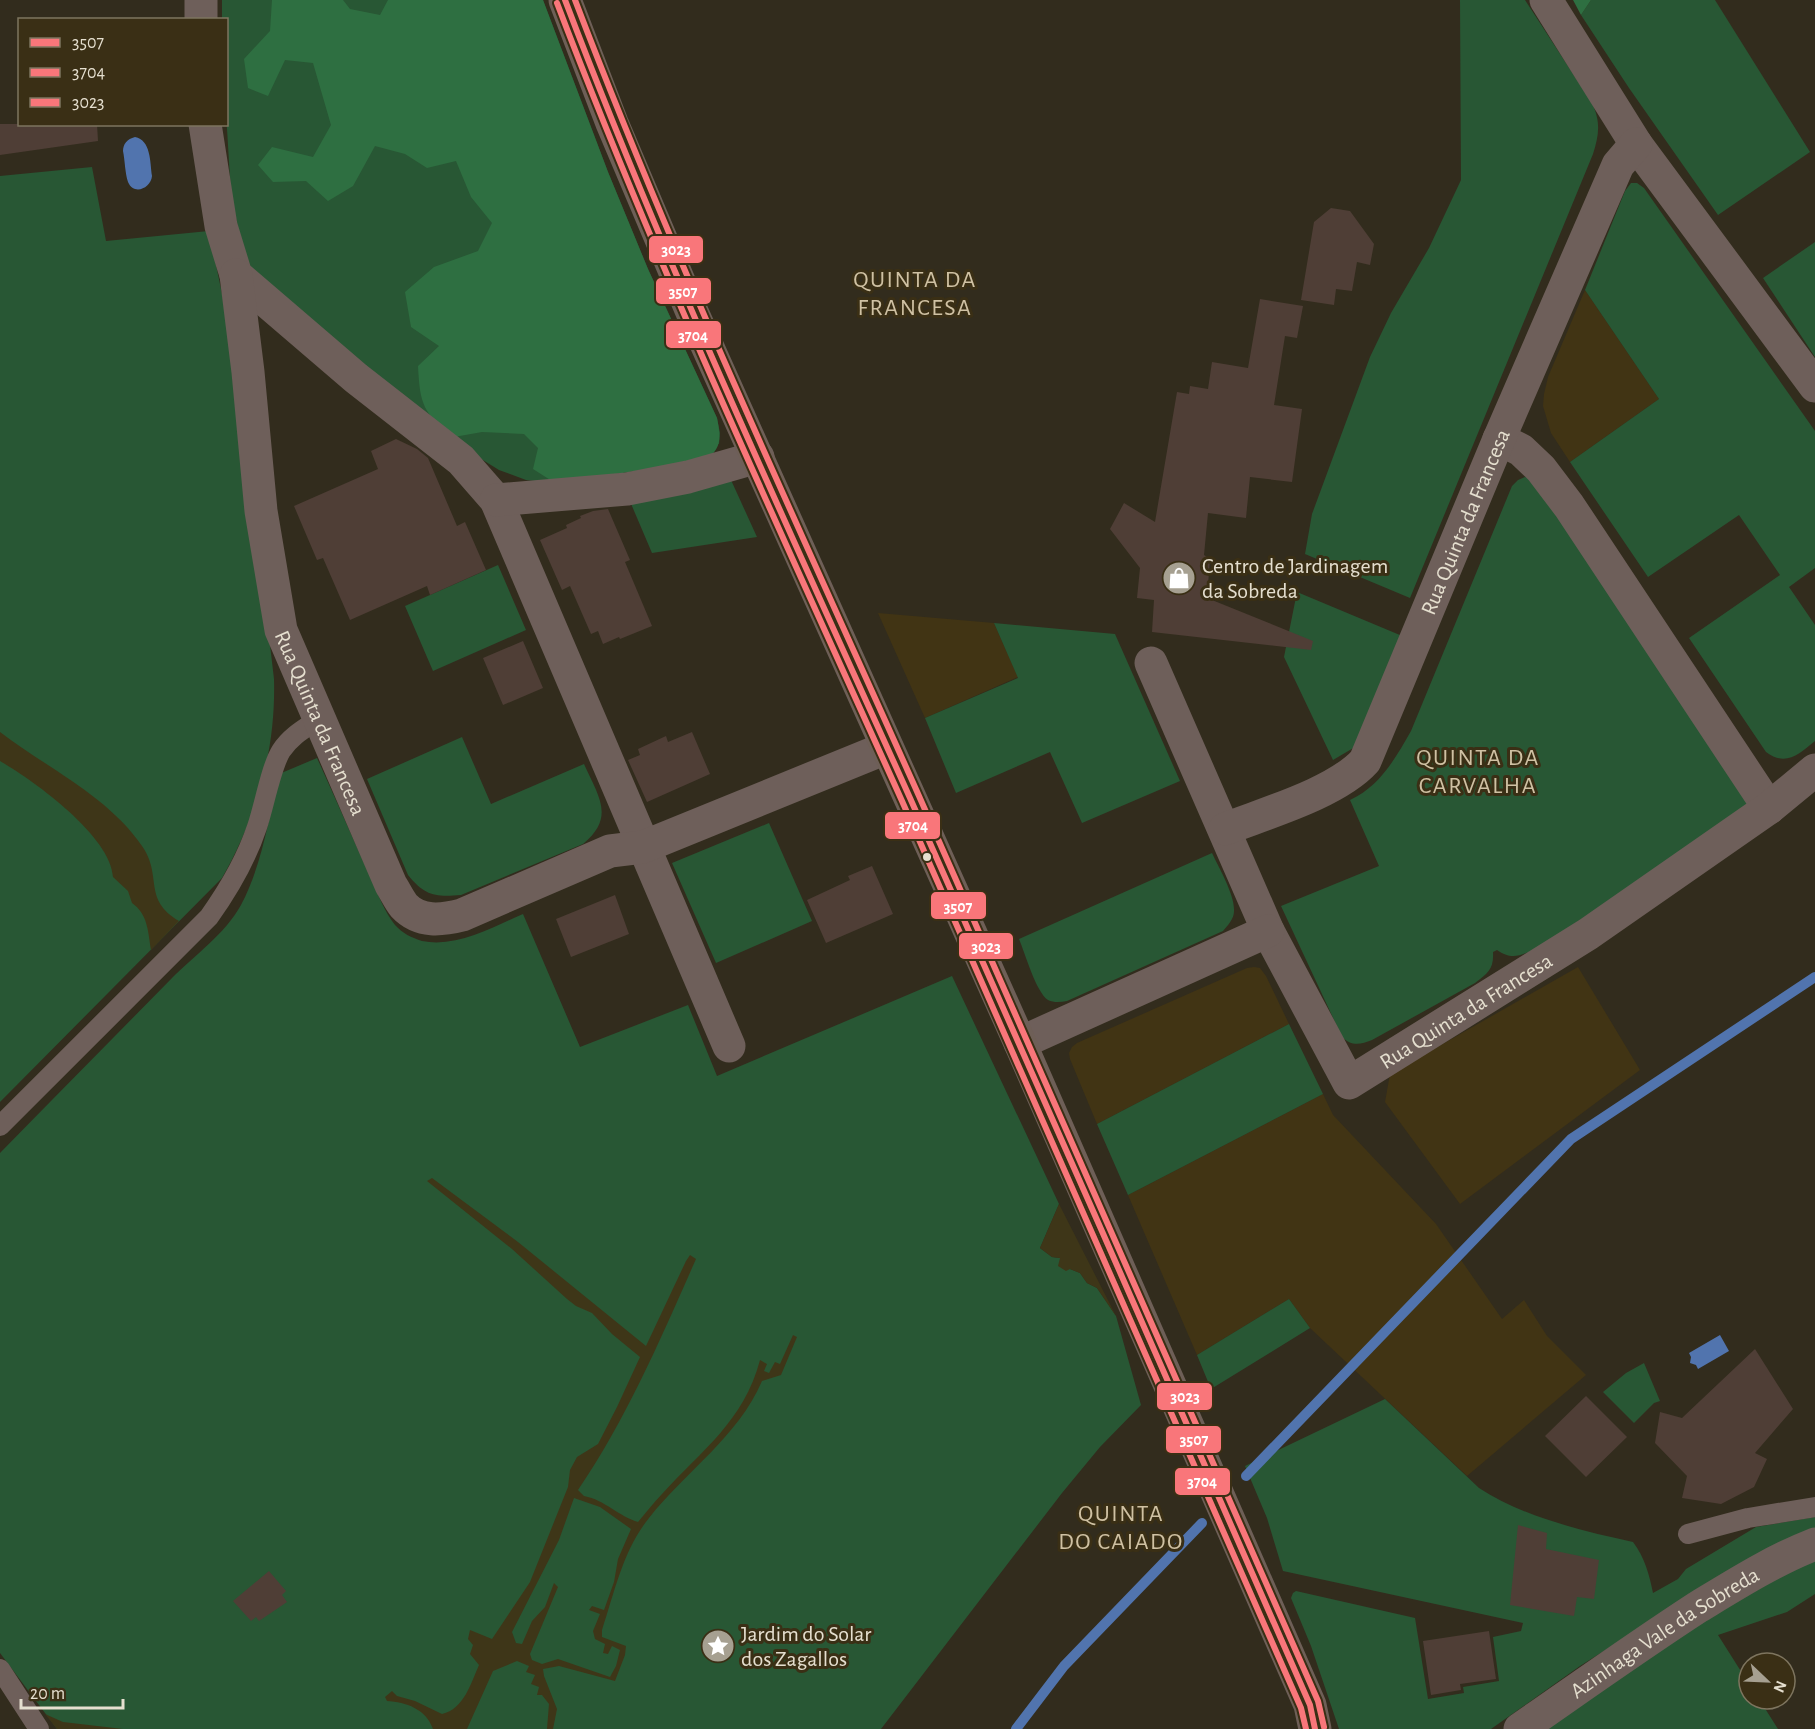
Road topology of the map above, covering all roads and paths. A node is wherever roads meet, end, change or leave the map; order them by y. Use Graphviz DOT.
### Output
graph roads {
  1 [pos="201,0"];
  2 [pos="566,0"];
  3 [pos="1546,0"];
  4 [pos="201,18"];
  5 [pos="205,126"];
  6 [pos="1636,144"];
  7 [pos="236,275"];
  8 [pos="1815,386"];
  9 [pos="1499,439"];
  10 [pos="758,457"];
  11 [pos="496,500"];
  12 [pos="1151,663"];
  13 [pos="319,719"];
  14 [pos="886,748"];
  15 [pos="1815,770"];
  16 [pos="1769,808"];
  17 [pos="1225,829"];
  18 [pos="643,847"];
  19 [pos="1268,931"];
  20 [pos="1020,1043"];
  21 [pos="729,1046"];
  22 [pos="0,1126"];
  23 [pos="1815,1507"];
  24 [pos="1688,1534"];
  25 [pos="1815,1544"];
  26 [pos="0,1669"];
  27 [pos="39,1729"];
  28 [pos="1315,1729"];
  29 [pos="1520,1729"];
  1 -- 4 [label="street"];
  2 -- 10 [label="main road"];
  3 -- 6 [label="street"];
  5 -- 7 [label="street, Rua Quinta da Francesa"];
  6 -- 8 [label="street"];
  6 -- 9 [label="street, Rua Quinta da Francesa"];
  7 -- 11 [label="street"];
  7 -- 13 [label="street, Rua Quinta da Francesa"];
  9 -- 16 [label="street"];
  9 -- 17 [label="street, Rua Quinta da Francesa"];
  10 -- 11 [label="street"];
  10 -- 14 [label="main road"];
  11 -- 18 [label="street"];
  12 -- 17 [label="street"];
  13 -- 18 [label="street, Rua Quinta da Francesa"];
  13 -- 22 [label="lane"];
  14 -- 18 [label="street, Rua Quinta da Francesa"];
  14 -- 20 [label="main road"];
  15 -- 16 [label="street, Rua Quinta da Francesa"];
  16 -- 19 [label="street, Rua Quinta da Francesa"];
  17 -- 19 [label="street"];
  18 -- 21 [label="street"];
  19 -- 20 [label="street"];
  20 -- 28 [label="main road"];
  23 -- 24 [label="lane"];
  25 -- 29 [label="street, Azinhaga Vale da Sobreda"];
  26 -- 27 [label="lane"];
}
